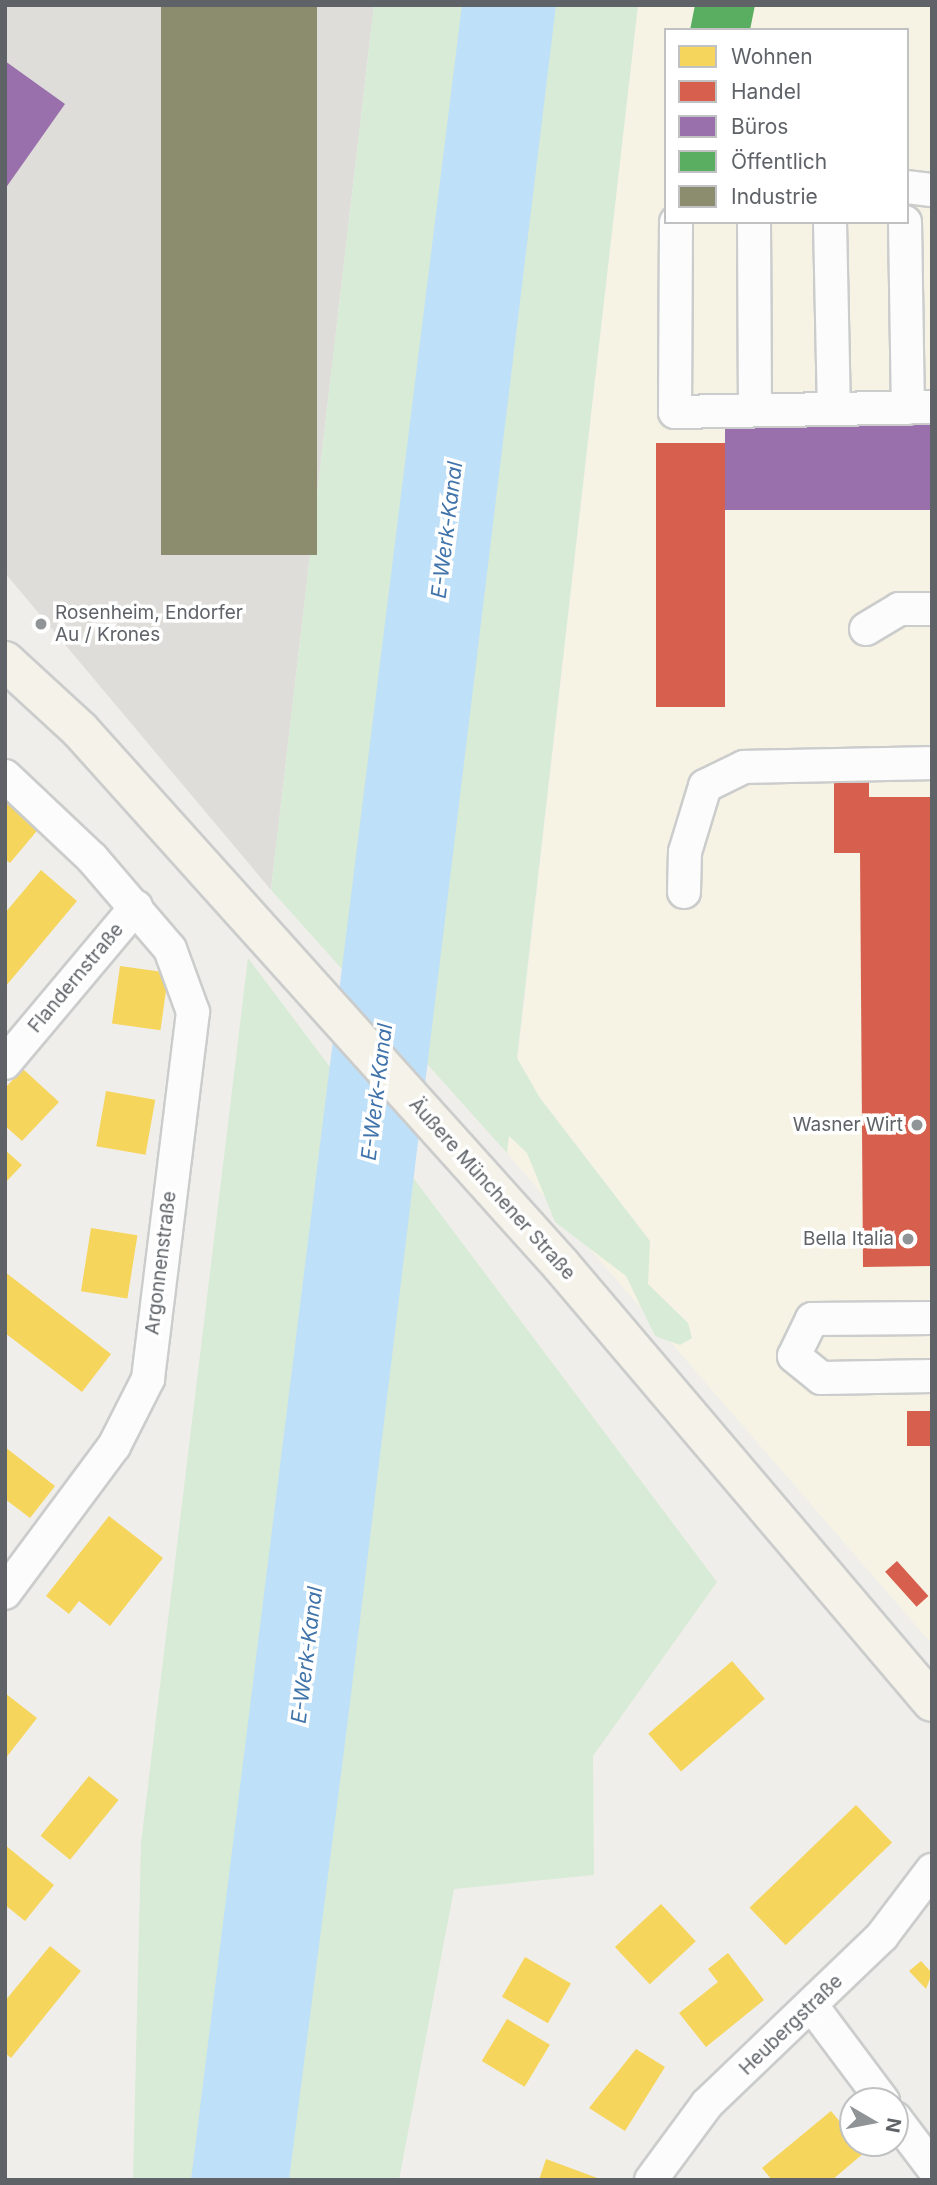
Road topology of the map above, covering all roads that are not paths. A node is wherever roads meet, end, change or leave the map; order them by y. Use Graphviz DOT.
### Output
graph roads {
  1 [pos="909,187"];
  2 [pos="932,190"];
  3 [pos="676,224"];
  4 [pos="754,224"];
  5 [pos="830,224"];
  6 [pos="905,224"];
  7 [pos="920,407"];
  8 [pos="834,409"];
  9 [pos="755,410"];
  10 [pos="932,609"];
  11 [pos="866,629"];
  12 [pos="5,662"];
  13 [pos="932,763"];
  14 [pos="5,776"];
  15 [pos="684,892"];
  16 [pos="136,907"];
  17 [pos="5,1063"];
  18 [pos="932,1318"];
  19 [pos="932,1376"];
  20 [pos="11,1572"];
  21 [pos="930,1699"];
  22 [pos="932,1870"];
  23 [pos="812,2006"];
  24 [pos="873,2087"];
  25 [pos="909,2137"];
  26 [pos="932,2167"];
  27 [pos="651,2180"];
  1 -- 2 [label="street"];
  3 -- 9 [label="street"];
  4 -- 9 [label="street"];
  5 -- 8 [label="street"];
  6 -- 7 [label="street"];
  7 -- 8 [label="street"];
  8 -- 9 [label="street"];
  10 -- 11 [label="street"];
  12 -- 21 [label="main road, Äußere Münchener Straße"];
  13 -- 15 [label="street"];
  14 -- 16 [label="street, Flandernstraße"];
  16 -- 17 [label="street, Flandernstraße"];
  16 -- 20 [label="street, Argonnenstraße"];
  18 -- 19 [label="street"];
  22 -- 23 [label="street, Heubergstraße"];
  23 -- 24 [label="street"];
  23 -- 27 [label="street, Heubergstraße"];
  25 -- 26 [label="street"];
}
